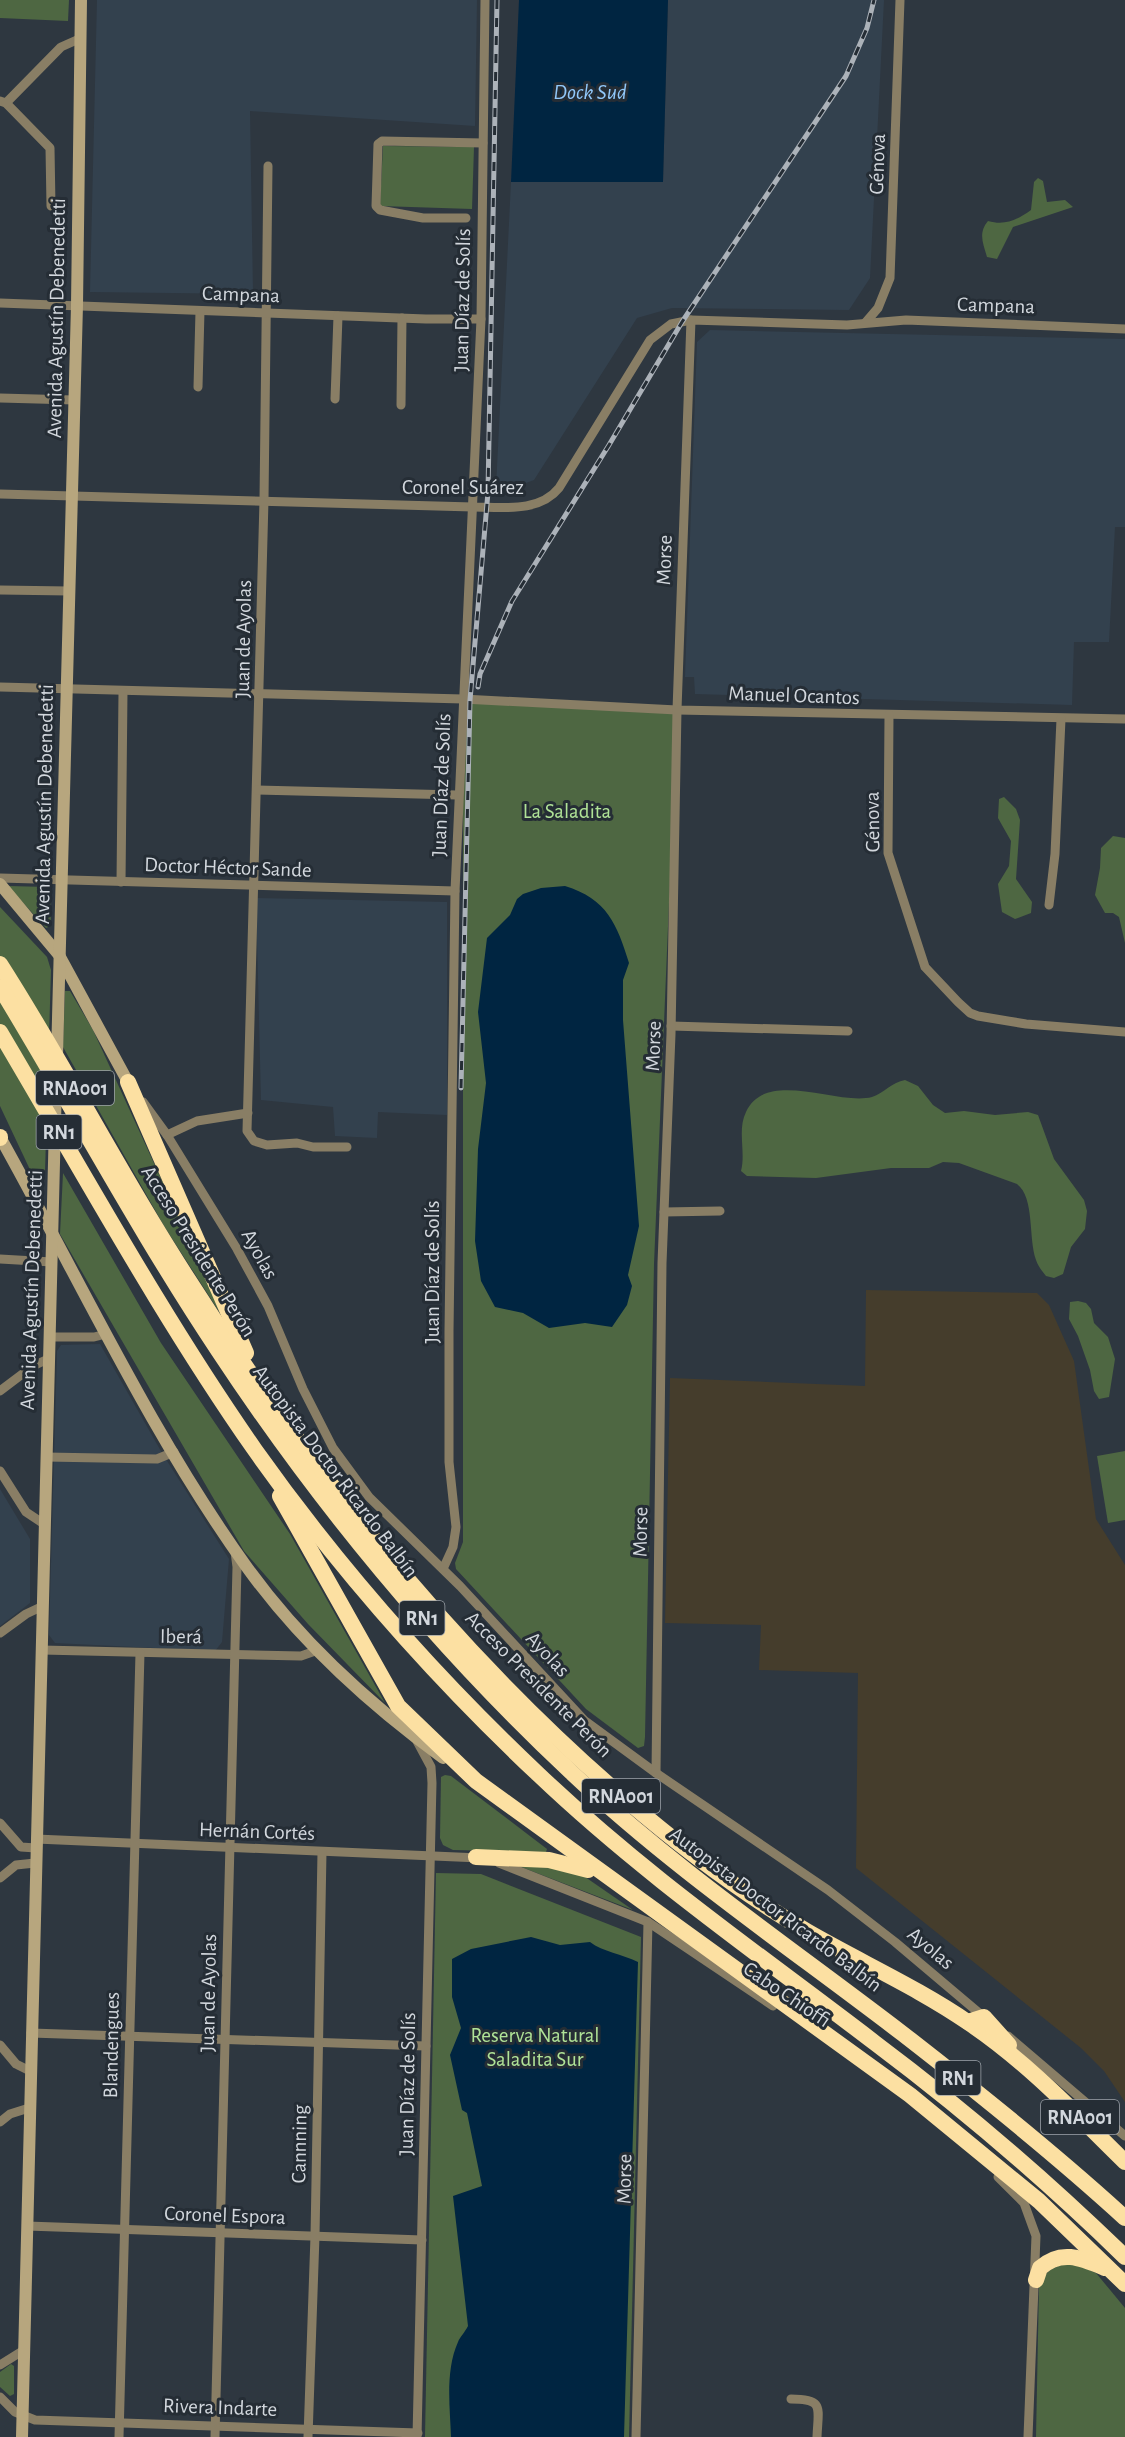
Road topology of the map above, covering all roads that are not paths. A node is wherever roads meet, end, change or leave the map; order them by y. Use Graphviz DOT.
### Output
graph roads {
  1 [pos="81,0"];
  2 [pos="485,0"];
  3 [pos="900,0"];
  4 [pos="80,39"];
  5 [pos="3,102"];
  6 [pos="483,143"];
  7 [pos="268,166"];
  8 [pos="51,206"];
  9 [pos="466,218"];
  10 [pos="0,303"];
  11 [pos="77,305"];
  12 [pos="200,311"];
  13 [pos="267,313"];
  14 [pos="338,316"];
  15 [pos="402,318"];
  16 [pos="480,319"];
  17 [pos="691,320"];
  18 [pos="866,322"];
  19 [pos="1125,329"];
  20 [pos="198,387"];
  21 [pos="0,398"];
  22 [pos="74,399"];
  23 [pos="335,399"];
  24 [pos="401,405"];
  25 [pos="0,494"];
  26 [pos="71,496"];
  27 [pos="264,500"];
  28 [pos="473,507"];
  29 [pos="0,590"];
  30 [pos="69,591"];
  31 [pos="0,687"];
  32 [pos="66,690"];
  33 [pos="123,692"];
  34 [pos="260,693"];
  35 [pos="463,699"];
  36 [pos="676,710"];
  37 [pos="890,716"];
  38 [pos="1061,719"];
  39 [pos="1125,719"];
  40 [pos="257,790"];
  41 [pos="458,795"];
  42 [pos="0,878"];
  43 [pos="62,880"];
  44 [pos="121,882"];
  45 [pos="0,884"];
  46 [pos="254,886"];
  47 [pos="455,891"];
  48 [pos="1049,905"];
  49 [pos="60,955"];
  50 [pos="0,964"];
  51 [pos="0,987"];
  52 [pos="671,1026"];
  53 [pos="848,1031"];
  54 [pos="0,1032"];
  55 [pos="1125,1032"];
  56 [pos="128,1082"];
  57 [pos="248,1113"];
  58 [pos="167,1135"];
  59 [pos="0,1137"];
  60 [pos="347,1147"];
  61 [pos="720,1211"];
  62 [pos="664,1212"];
  63 [pos="143,1217"];
  64 [pos="52,1231"];
  65 [pos="0,1259"];
  66 [pos="52,1262"];
  67 [pos="106,1334"];
  68 [pos="49,1336"];
  69 [pos="48,1359"];
  70 [pos="0,1391"];
  71 [pos="288,1427"];
  72 [pos="254,1448"];
  73 [pos="174,1452"];
  74 [pos="46,1457"];
  75 [pos="0,1471"];
  76 [pos="44,1524"];
  77 [pos="235,1549"];
  78 [pos="443,1569"];
  79 [pos="43,1606"];
  80 [pos="0,1633"];
  81 [pos="42,1650"];
  82 [pos="318,1650"];
  83 [pos="141,1653"];
  84 [pos="234,1655"];
  85 [pos="414,1737"];
  86 [pos="656,1773"];
  87 [pos="476,1781"];
  88 [pos="0,1823"];
  89 [pos="36,1844"];
  90 [pos="134,1844"];
  91 [pos="229,1848"];
  92 [pos="322,1852"];
  93 [pos="430,1856"];
  94 [pos="476,1857"];
  95 [pos="36,1863"];
  96 [pos="600,1873"];
  97 [pos="0,1878"];
  98 [pos="648,1922"];
  99 [pos="976,2020"];
  100 [pos="31,2033"];
  101 [pos="129,2037"];
  102 [pos="225,2040"];
  103 [pos="318,2044"];
  104 [pos="0,2045"];
  105 [pos="426,2046"];
  106 [pos="30,2071"];
  107 [pos="29,2108"];
  108 [pos="0,2122"];
  109 [pos="1125,2136"];
  110 [pos="1125,2162"];
  111 [pos="1125,2218"];
  112 [pos="27,2226"];
  113 [pos="124,2230"];
  114 [pos="220,2233"];
  115 [pos="315,2236"];
  116 [pos="422,2240"];
  117 [pos="1125,2257"];
  118 [pos="1119,2278"];
  119 [pos="1036,2280"];
  120 [pos="24,2350"];
  121 [pos="0,2365"];
  122 [pos="0,2397"];
  123 [pos="791,2399"];
  124 [pos="22,2417"];
  125 [pos="119,2422"];
  126 [pos="215,2424"];
  127 [pos="308,2433"];
  128 [pos="418,2435"];
  129 [pos="22,2437"];
  130 [pos="119,2437"];
  131 [pos="215,2437"];
  132 [pos="636,2437"];
  133 [pos="817,2437"];
  134 [pos="1028,2437"];
  1 -- 4 [label="main road, Avenida Agustín Debenedetti"];
  2 -- 6 [label="street, Juan Díaz de Solís"];
  3 -- 18 [label="street, Génova"];
  4 -- 5 [label="street"];
  4 -- 11 [label="main road, Avenida Agustín Debenedetti"];
  5 -- 8 [label="street"];
  6 -- 9 [label="street"];
  6 -- 16 [label="street, Juan Díaz de Solís"];
  7 -- 13 [label="street, Juan de Ayolas"];
  10 -- 11 [label="street, Campana"];
  11 -- 12 [label="street, Campana"];
  11 -- 22 [label="main road, Avenida Agustín Debenedetti"];
  12 -- 13 [label="street, Campana"];
  12 -- 20 [label="street"];
  13 -- 14 [label="street, Campana"];
  13 -- 27 [label="street, Juan de Ayolas"];
  14 -- 15 [label="street, Campana"];
  14 -- 23 [label="street"];
  15 -- 16 [label="street, Campana"];
  15 -- 24 [label="street"];
  16 -- 28 [label="street, Juan Díaz de Solís"];
  17 -- 18 [label="street, Coronel Suárez"];
  17 -- 28 [label="street, Coronel Suárez"];
  17 -- 36 [label="street, Morse"];
  18 -- 19 [label="street, Campana"];
  21 -- 22 [label="street"];
  22 -- 26 [label="main road, Avenida Agustín Debenedetti"];
  25 -- 26 [label="street, Coronel Suárez"];
  26 -- 27 [label="street, Coronel Suárez"];
  26 -- 30 [label="main road, Avenida Agustín Debenedetti"];
  27 -- 28 [label="street, Coronel Suárez"];
  27 -- 34 [label="street, Juan de Ayolas"];
  28 -- 35 [label="street, Juan Díaz de Solís"];
  29 -- 30 [label="street"];
  30 -- 32 [label="main road, Avenida Agustín Debenedetti"];
  31 -- 32 [label="street, Manuel Ocantos"];
  32 -- 33 [label="street, Manuel Ocantos"];
  32 -- 43 [label="main road, Avenida Agustín Debenedetti"];
  33 -- 34 [label="street, Manuel Ocantos"];
  33 -- 44 [label="street"];
  34 -- 35 [label="street, Manuel Ocantos"];
  34 -- 40 [label="street, Juan de Ayolas"];
  35 -- 36 [label="street, Manuel Ocantos"];
  35 -- 41 [label="street, Juan Díaz de Solís"];
  36 -- 37 [label="street, Manuel Ocantos"];
  36 -- 52 [label="street, Morse"];
  37 -- 38 [label="street, Manuel Ocantos"];
  37 -- 55 [label="street, Génova"];
  38 -- 39 [label="street, Manuel Ocantos"];
  38 -- 48 [label="street"];
  40 -- 41 [label="street"];
  40 -- 46 [label="street, Juan de Ayolas"];
  41 -- 47 [label="street, Juan Díaz de Solís"];
  42 -- 43 [label="street, Doctor Héctor Sande"];
  43 -- 44 [label="street, Doctor Héctor Sande"];
  43 -- 49 [label="main road, Avenida Agustín Debenedetti"];
  44 -- 46 [label="street, Doctor Héctor Sande"];
  45 -- 49 [label="main road"];
  46 -- 47 [label="street, Doctor Héctor Sande"];
  46 -- 57 [label="street, Juan de Ayolas"];
  47 -- 78 [label="street, Juan Díaz de Solís"];
  49 -- 56 [label="main road"];
  49 -- 64 [label="main road, Avenida Agustín Debenedetti"];
  50 -- 63 [label="highway, Acceso Presidente Perón / RNA001"];
  51 -- 63 [label="highway, Autopista Doctor Ricardo Balbín / RN1"];
  52 -- 53 [label="street"];
  52 -- 62 [label="street, Morse"];
  54 -- 72 [label="highway, RN1"];
  56 -- 58 [label="street, Ayolas"];
  56 -- 71 [label="highway"];
  57 -- 58 [label="street"];
  57 -- 60 [label="street, Juan de Ayolas"];
  58 -- 78 [label="street, Ayolas"];
  59 -- 64 [label="main road"];
  61 -- 62 [label="street"];
  62 -- 86 [label="street, Morse"];
  63 -- 71 [label="highway, Acceso Presidente Perón / RNA001"];
  63 -- 111 [label="highway, Autopista Doctor Ricardo Balbín / RN1"];
  64 -- 66 [label="main road, Avenida Agustín Debenedetti"];
  64 -- 67 [label="main road"];
  65 -- 66 [label="street"];
  66 -- 68 [label="main road, Avenida Agustín Debenedetti"];
  67 -- 68 [label="street"];
  67 -- 73 [label="main road"];
  68 -- 69 [label="main road, Avenida Agustín Debenedetti"];
  69 -- 70 [label="street"];
  69 -- 74 [label="main road, Avenida Agustín Debenedetti"];
  71 -- 99 [label="highway, Acceso Presidente Perón / RNA001"];
  72 -- 87 [label="highway"];
  72 -- 117 [label="highway, RN1"];
  73 -- 74 [label="street"];
  73 -- 77 [label="main road"];
  74 -- 76 [label="main road, Avenida Agustín Debenedetti"];
  75 -- 76 [label="street"];
  76 -- 79 [label="main road, Avenida Agustín Debenedetti"];
  77 -- 82 [label="main road"];
  77 -- 84 [label="street, Juan de Ayolas"];
  78 -- 86 [label="street, Ayolas"];
  79 -- 80 [label="street"];
  79 -- 81 [label="main road, Avenida Agustín Debenedetti"];
  81 -- 83 [label="street, Iberá"];
  81 -- 89 [label="main road, Avenida Agustín Debenedetti"];
  82 -- 84 [label="street, Iberá"];
  82 -- 85 [label="main road"];
  83 -- 84 [label="street, Iberá"];
  83 -- 90 [label="street, Blandengues"];
  84 -- 91 [label="street, Juan de Ayolas"];
  85 -- 87 [label="main road"];
  85 -- 93 [label="street, Juan Díaz de Solís"];
  86 -- 99 [label="street, Ayolas"];
  87 -- 96 [label="highway"];
  88 -- 89 [label="street, Hernán Cortés"];
  89 -- 90 [label="street, Hernán Cortés"];
  89 -- 95 [label="main road, Avenida Agustín Debenedetti"];
  90 -- 91 [label="street, Hernán Cortés"];
  90 -- 101 [label="street, Blandengues"];
  91 -- 92 [label="street, Hernán Cortés"];
  91 -- 102 [label="street, Juan de Ayolas"];
  92 -- 93 [label="street, Hernán Cortés"];
  92 -- 103 [label="street, Cannning"];
  93 -- 94 [label="street, Hernán Cortés"];
  93 -- 105 [label="street, Juan Díaz de Solís"];
  94 -- 96 [label="highway"];
  94 -- 98 [label="street, Cabo Chioffi"];
  95 -- 97 [label="street"];
  95 -- 100 [label="main road, Avenida Agustín Debenedetti"];
  96 -- 118 [label="highway"];
  98 -- 119 [label="street, Cabo Chioffi"];
  98 -- 132 [label="street, Morse"];
  99 -- 109 [label="street, Ayolas"];
  99 -- 110 [label="highway, Acceso Presidente Perón / RNA001"];
  100 -- 101 [label="street"];
  100 -- 106 [label="main road, Avenida Agustín Debenedetti"];
  101 -- 102 [label="street"];
  101 -- 113 [label="street, Blandengues"];
  102 -- 103 [label="street"];
  102 -- 114 [label="street, Juan de Ayolas"];
  103 -- 105 [label="street"];
  103 -- 115 [label="street, Cannning"];
  104 -- 106 [label="street"];
  105 -- 116 [label="street, Juan Díaz de Solís"];
  106 -- 107 [label="main road, Avenida Agustín Debenedetti"];
  107 -- 108 [label="street"];
  107 -- 112 [label="main road, Avenida Agustín Debenedetti"];
  112 -- 113 [label="street, Coronel Espora"];
  112 -- 120 [label="main road, Avenida Agustín Debenedetti"];
  113 -- 114 [label="street, Coronel Espora"];
  113 -- 125 [label="street, Blandengues"];
  114 -- 115 [label="street, Coronel Espora"];
  114 -- 126 [label="street, Juan de Ayolas"];
  115 -- 116 [label="street, Coronel Espora"];
  115 -- 127 [label="street, Cannning"];
  116 -- 128 [label="street, Juan Díaz de Solís"];
  118 -- 119 [label="highway"];
  119 -- 134 [label="street"];
  120 -- 121 [label="street"];
  120 -- 124 [label="main road, Avenida Agustín Debenedetti"];
  122 -- 124 [label="street"];
  123 -- 133 [label="street"];
  124 -- 125 [label="street, Rivera Indarte"];
  124 -- 129 [label="main road, Avenida Agustín Debenedetti"];
  125 -- 126 [label="street, Rivera Indarte"];
  125 -- 130 [label="street, Blandengues"];
  126 -- 127 [label="street, Rivera Indarte"];
  126 -- 131 [label="street, Juan de Ayolas"];
  127 -- 128 [label="street, Rivera Indarte"];
}
